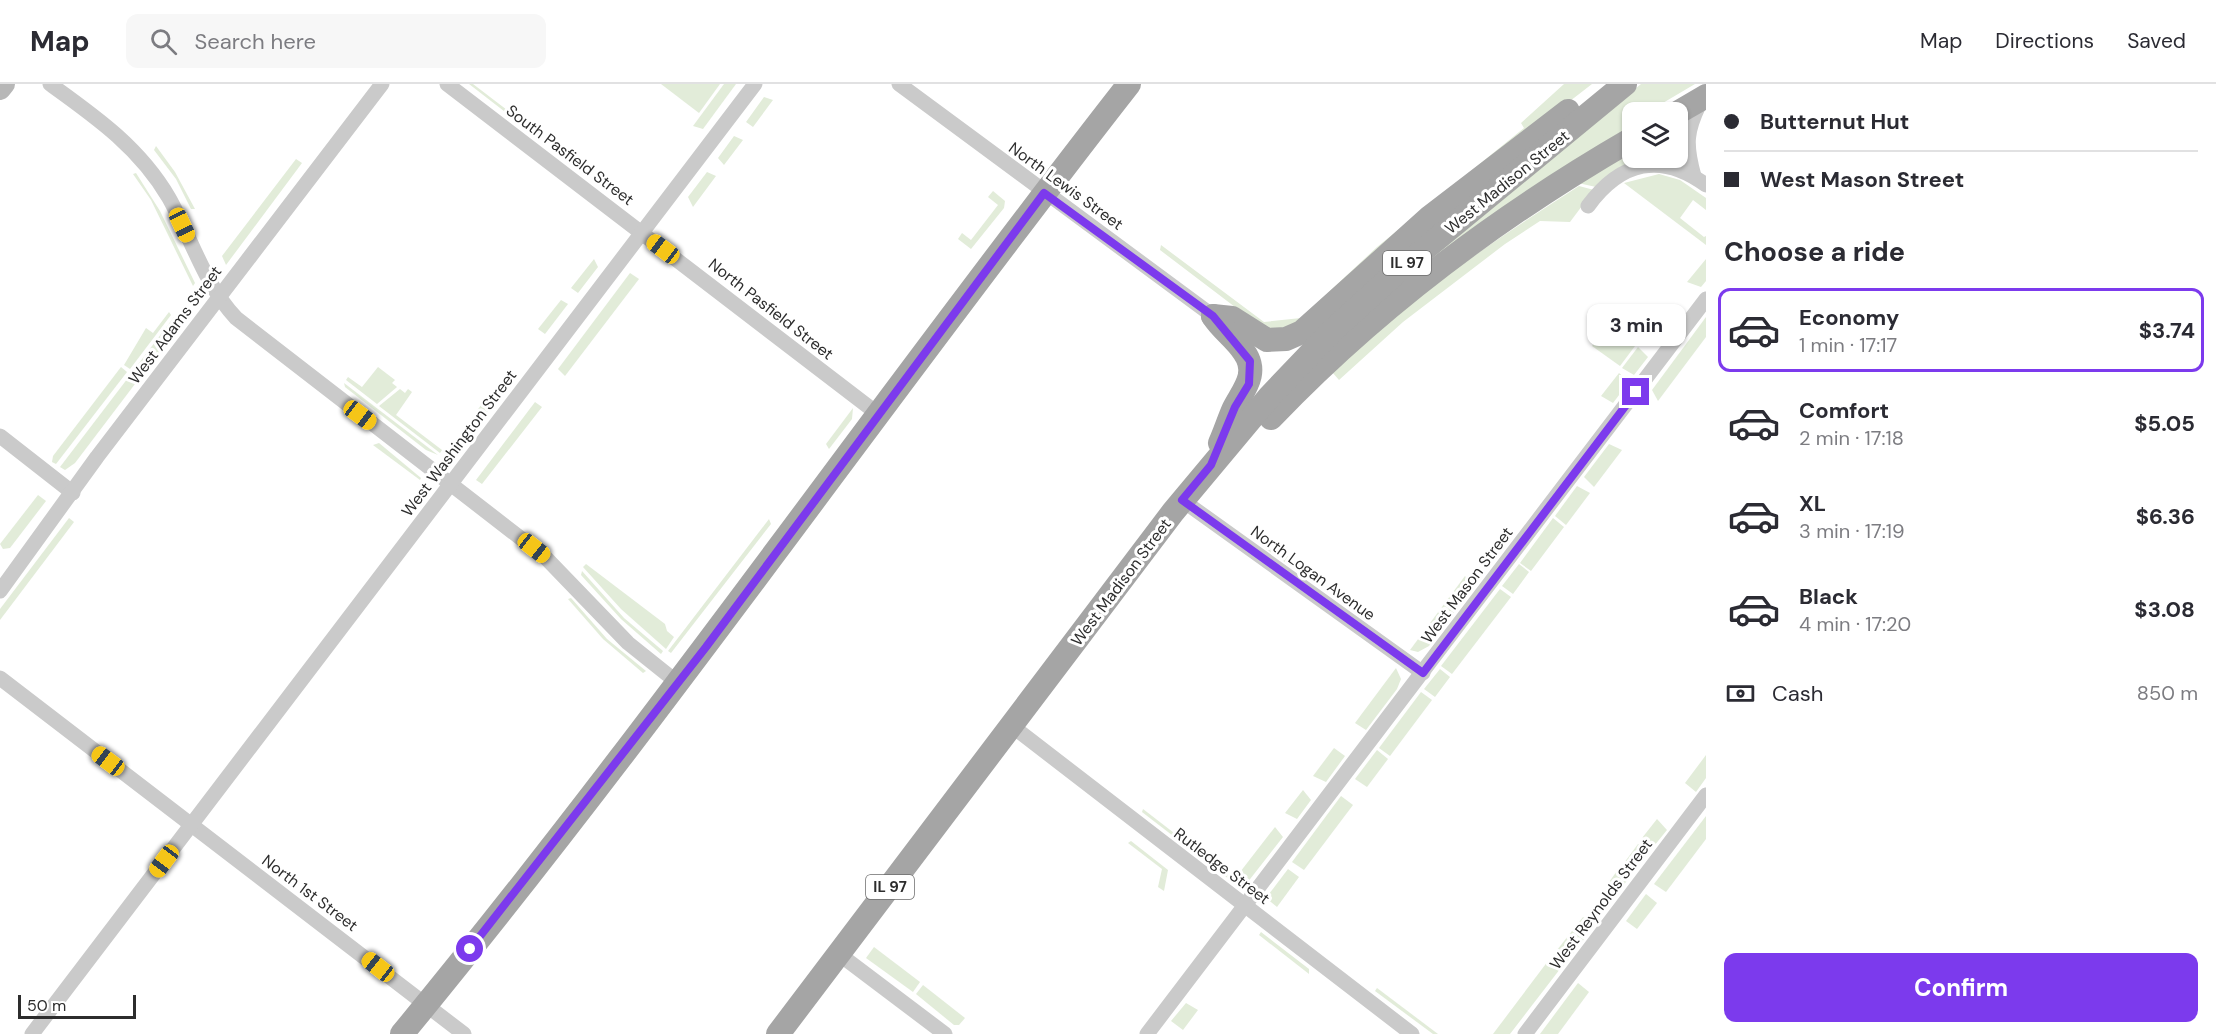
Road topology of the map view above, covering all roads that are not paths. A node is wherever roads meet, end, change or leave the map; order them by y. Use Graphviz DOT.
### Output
graph roads {
  1 [pos="3,84"];
  2 [pos="50,84"];
  3 [pos="382,84"];
  4 [pos="447,84"];
  5 [pos="755,84"];
  6 [pos="899,84"];
  7 [pos="1129,84"];
  8 [pos="1603,84"];
  9 [pos="1625,84"];
  10 [pos="0,89"];
  11 [pos="1704,97"];
  12 [pos="1688,106"];
  13 [pos="1622,145"];
  14 [pos="1700,181"];
  15 [pos="1044,193"];
  16 [pos="1588,206"];
  17 [pos="642,233"];
  18 [pos="220,296"];
  19 [pos="1706,299"];
  20 [pos="1213,316"];
  21 [pos="878,414"];
  22 [pos="0,436"];
  23 [pos="1211,465"];
  24 [pos="450,484"];
  25 [pos="73,493"];
  26 [pos="1182,500"];
  27 [pos="0,591"];
  28 [pos="1423,673"];
  29 [pos="0,678"];
  30 [pos="678,683"];
  31 [pos="1012,726"];
  32 [pos="1706,795"];
  33 [pos="191,825"];
  34 [pos="1245,906"];
  35 [pos="839,954"];
  36 [pos="426,1004"];
  37 [pos="32,1034"];
  38 [pos="402,1034"];
  39 [pos="464,1034"];
  40 [pos="778,1034"];
  41 [pos="945,1034"];
  42 [pos="1147,1034"];
  43 [pos="1412,1034"];
  44 [pos="1525,1034"];
  1 -- 10 [label="street"];
  2 -- 18 [label="street"];
  3 -- 18 [label="street, West Adams Street"];
  4 -- 17 [label="street, South Pasfield Street"];
  5 -- 17 [label="street, West Washington Street"];
  6 -- 15 [label="street, North Lewis Street"];
  7 -- 15 [label="main road"];
  8 -- 20 [label="main road"];
  9 -- 23 [label="main road, West Madison Street / IL 97"];
  11 -- 12 [label="main road"];
  11 -- 14 [label="street"];
  13 -- 23 [label="main road"];
  14 -- 16 [label="street"];
  15 -- 20 [label="street, North Lewis Street"];
  15 -- 21 [label="main road"];
  17 -- 21 [label="street, North Pasfield Street"];
  17 -- 24 [label="street, West Washington Street"];
  18 -- 24 [label="street"];
  18 -- 25 [label="street, West Adams Street"];
  19 -- 28 [label="street, West Mason Street"];
  20 -- 23 [label="main road"];
  21 -- 30 [label="main road"];
  22 -- 25 [label="street"];
  23 -- 26 [label="main road, West Madison Street / IL 97"];
  24 -- 30 [label="street"];
  24 -- 33 [label="street, West Washington Street"];
  25 -- 27 [label="street, West Adams Street"];
  26 -- 28 [label="street, North Logan Avenue"];
  26 -- 31 [label="main road, West Madison Street / IL 97"];
  28 -- 34 [label="street, West Mason Street"];
  29 -- 33 [label="street, North 1st Street"];
  30 -- 36 [label="main road"];
  31 -- 34 [label="street, Rutledge Street"];
  31 -- 35 [label="main road, West Madison Street / IL 97"];
  32 -- 44 [label="street, West Reynolds Street"];
  33 -- 36 [label="street, North 1st Street"];
  33 -- 37 [label="street, West Washington Street"];
  34 -- 42 [label="street, West Mason Street"];
  34 -- 43 [label="street, Rutledge Street"];
  35 -- 40 [label="main road, West Madison Street / IL 97"];
  35 -- 41 [label="street"];
  36 -- 38 [label="main road"];
  36 -- 39 [label="street, North 1st Street"];
}
